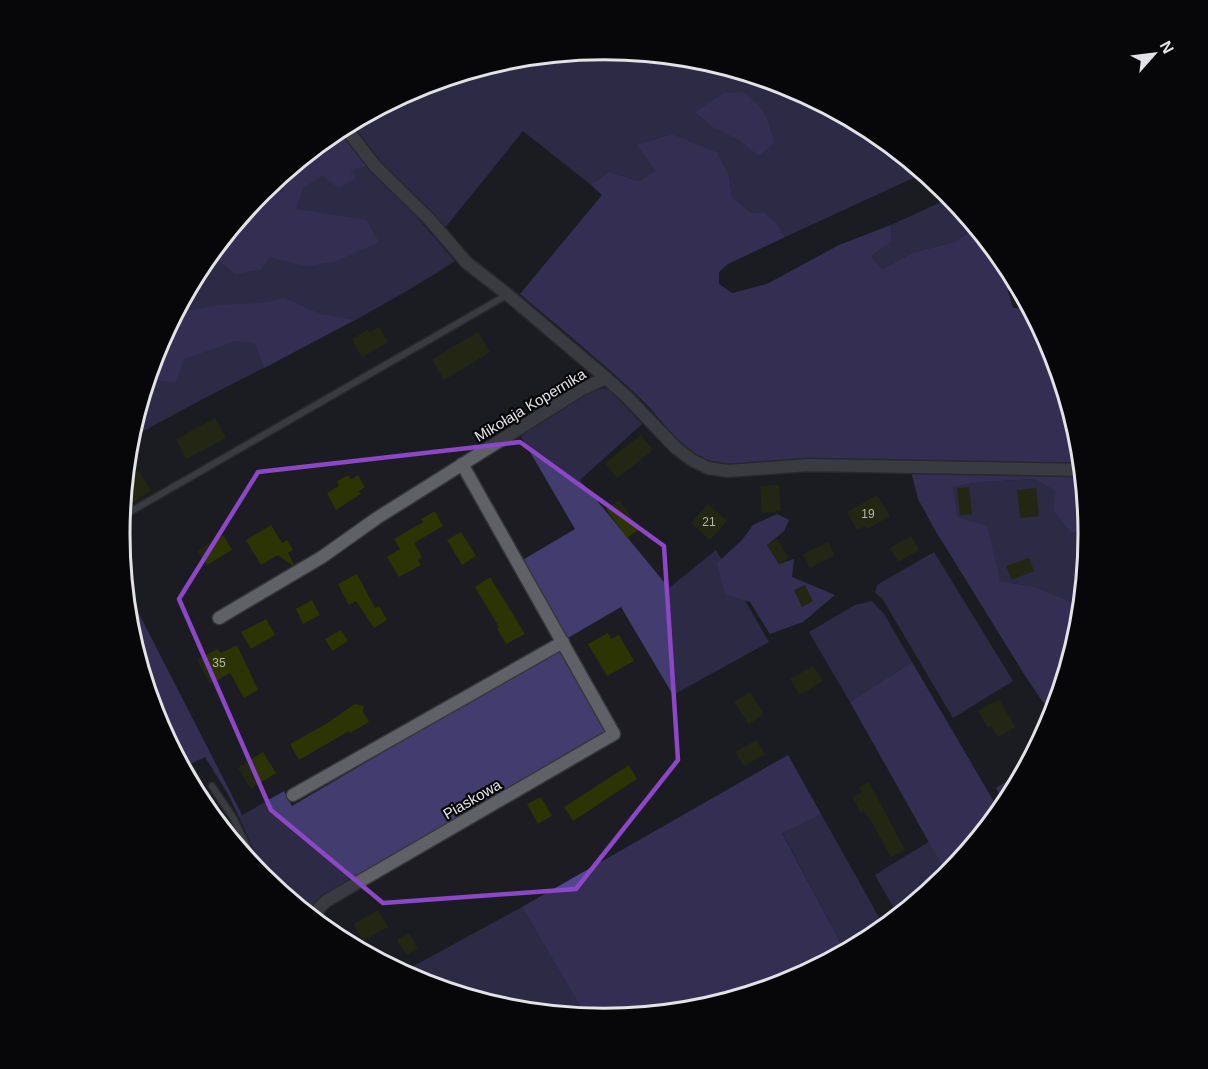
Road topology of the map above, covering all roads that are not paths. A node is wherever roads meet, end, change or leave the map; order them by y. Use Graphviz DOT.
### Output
graph roads {
  1 [pos="350,134"];
  2 [pos="507,294"];
  3 [pos="606,378"];
  4 [pos="462,464"];
  5 [pos="1073,470"];
  6 [pos="131,511"];
  7 [pos="219,618"];
  8 [pos="563,642"];
  9 [pos="212,786"];
  10 [pos="293,795"];
  11 [pos="248,848"];
  12 [pos="317,913"];
  1 -- 2 [label="street"];
  2 -- 3 [label="street"];
  2 -- 6 [label="lane"];
  3 -- 4 [label="street, Mikołaja Kopernika"];
  3 -- 5 [label="street, Mikołaja Kopernika"];
  4 -- 7 [label="street, Mikołaja Kopernika"];
  4 -- 8 [label="street"];
  8 -- 10 [label="street"];
  8 -- 12 [label="street, Piaskowa"];
  9 -- 11 [label="lane"];
}
